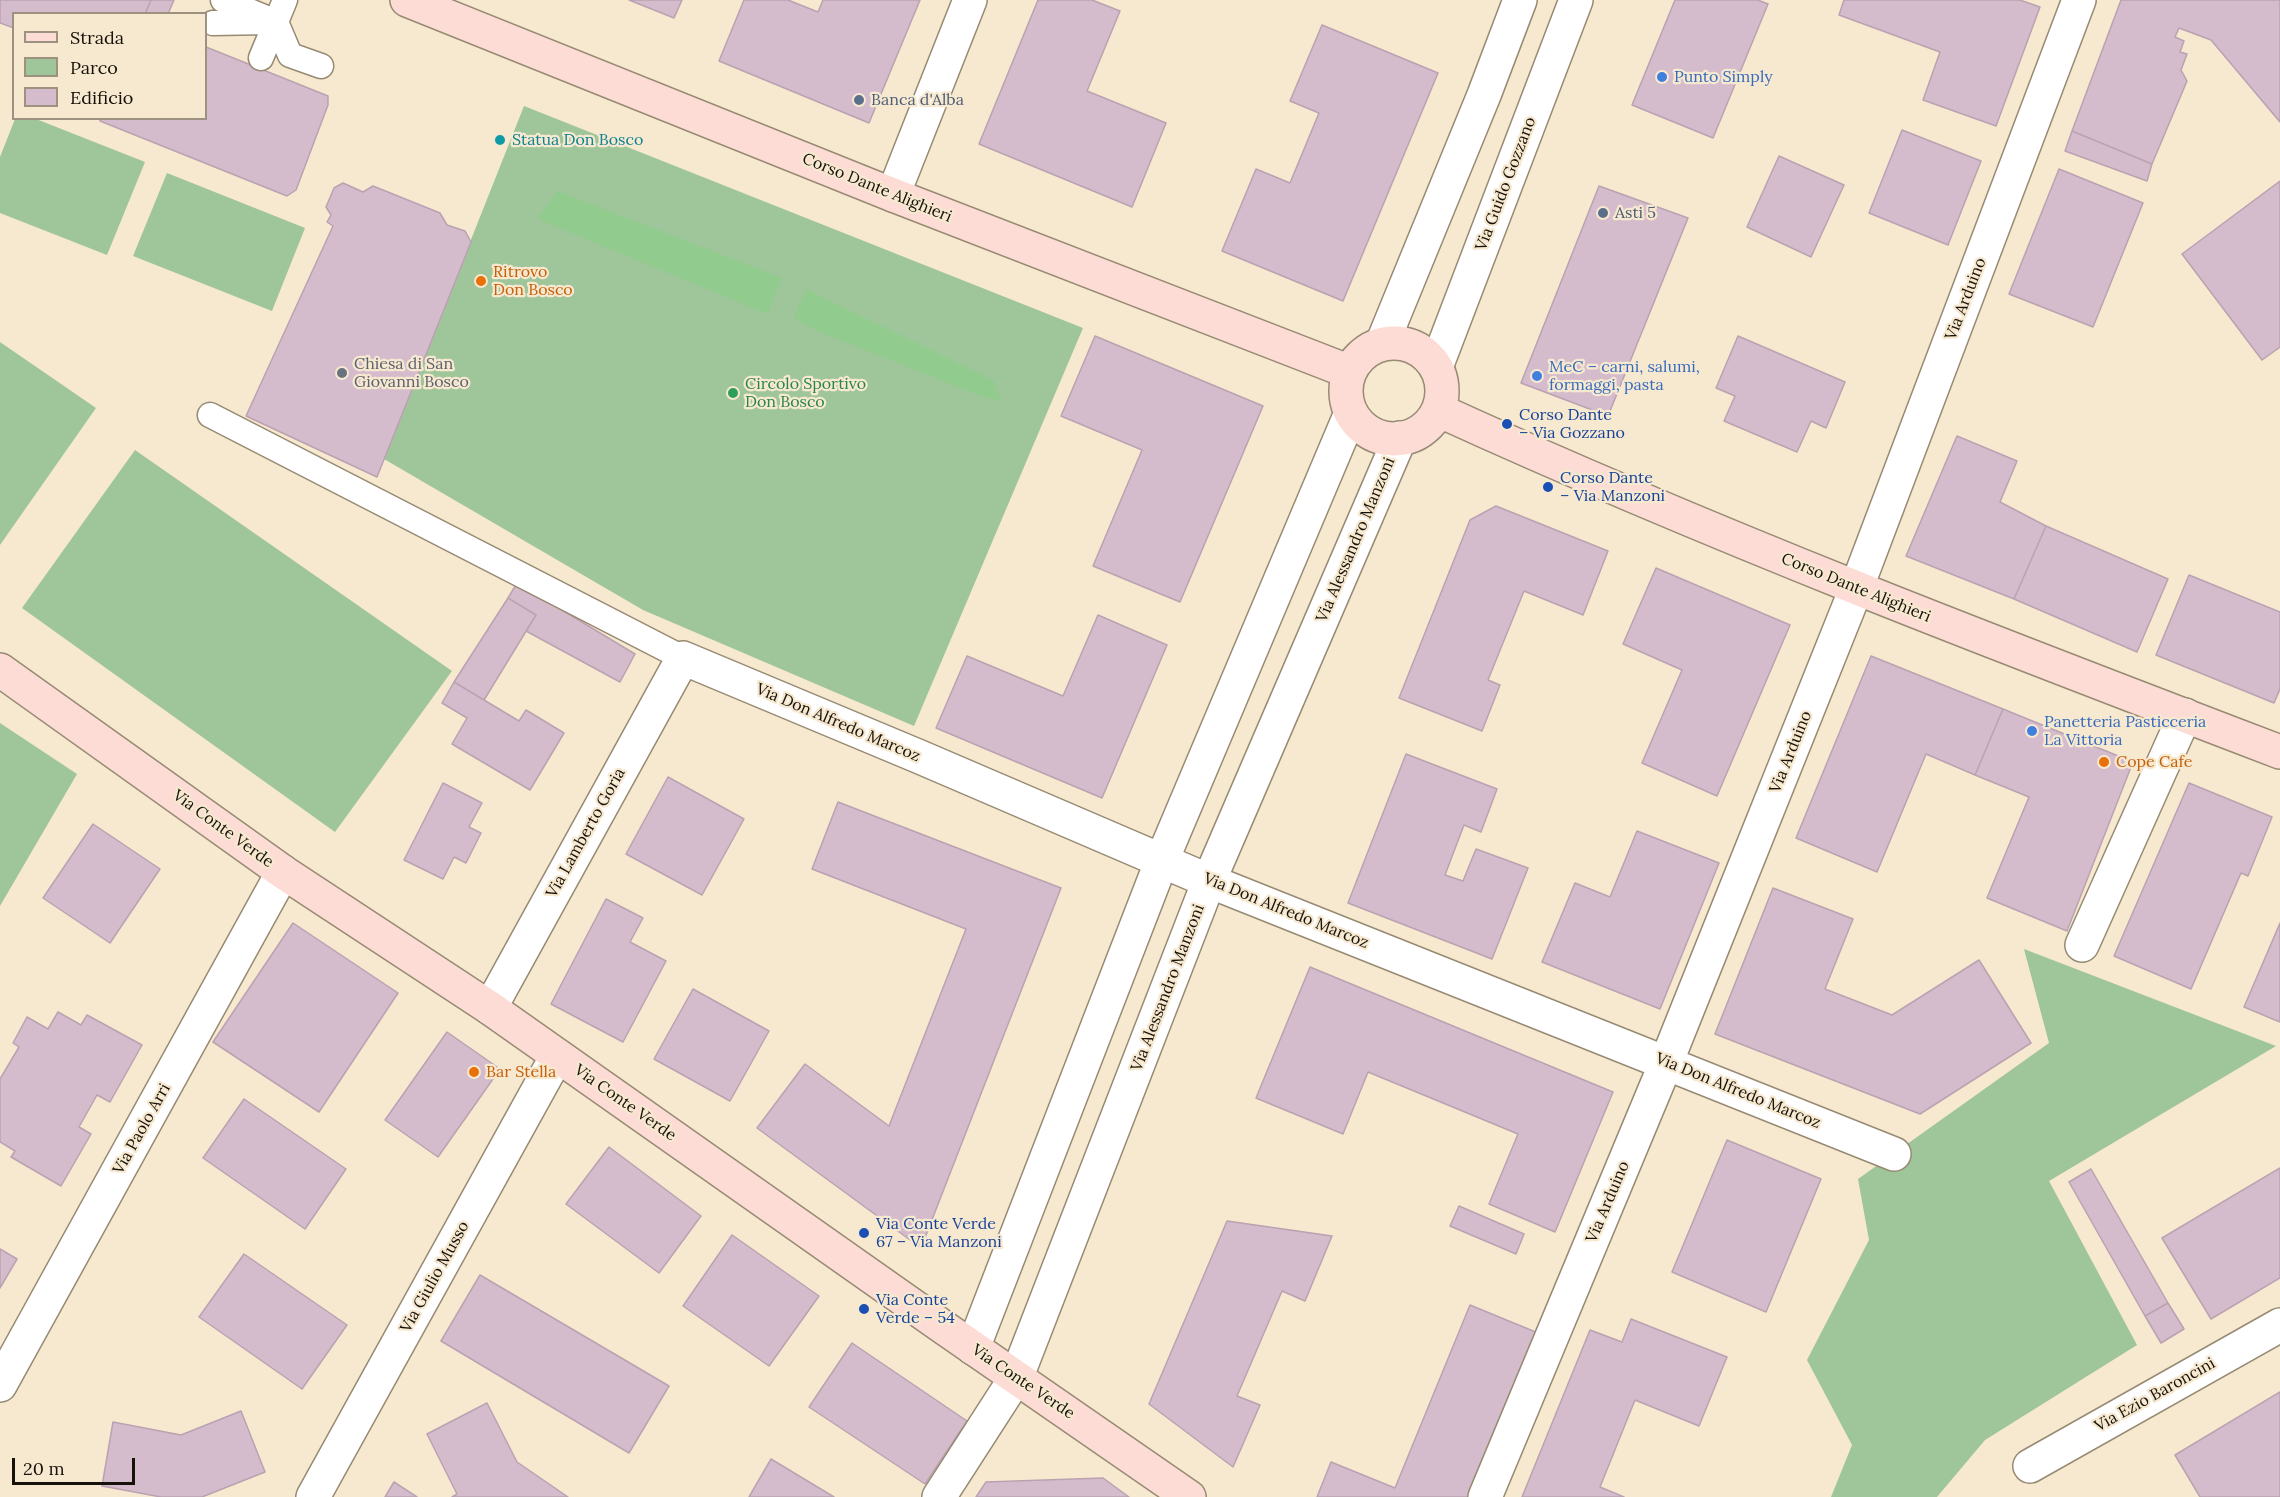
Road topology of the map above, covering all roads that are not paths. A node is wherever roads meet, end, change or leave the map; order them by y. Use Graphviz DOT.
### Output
graph roads {
  1 [pos="223,0"];
  2 [pos="407,0"];
  3 [pos="970,0"];
  4 [pos="1520,0"];
  5 [pos="1576,0"];
  6 [pos="2079,0"];
  7 [pos="280,11"];
  8 [pos="213,23"];
  9 [pos="261,58"];
  10 [pos="321,66"];
  11 [pos="893,195"];
  12 [pos="1382,344"];
  13 [pos="1436,367"];
  14 [pos="1350,372"];
  15 [pos="1438,410"];
  16 [pos="1351,412"];
  17 [pos="210,415"];
  18 [pos="1400,438"];
  19 [pos="1856,589"];
  20 [pos="683,658"];
  21 [pos="0,670"];
  22 [pos="2185,716"];
  23 [pos="2280,752"];
  24 [pos="1162,860"];
  25 [pos="284,872"];
  26 [pos="1209,881"];
  27 [pos="2082,945"];
  28 [pos="490,1008"];
  29 [pos="557,1056"];
  30 [pos="1666,1063"];
  31 [pos="1894,1154"];
  32 [pos="2280,1325"];
  33 [pos="973,1348"];
  34 [pos="1017,1376"];
  35 [pos="0,1385"];
  36 [pos="2030,1466"];
  37 [pos="314,1497"];
  38 [pos="939,1497"];
  39 [pos="1189,1497"];
  40 [pos="1485,1497"];
  1 -- 7 [label="lane"];
  2 -- 11 [label="street, Corso Dante Alighieri"];
  3 -- 11 [label="street"];
  4 -- 12 [label="street"];
  5 -- 13 [label="street, Via Guido Gozzano"];
  6 -- 19 [label="street, Via Arduino"];
  7 -- 8 [label="lane"];
  7 -- 9 [label="lane"];
  7 -- 10 [label="lane"];
  11 -- 14 [label="street, Corso Dante Alighieri"];
  12 -- 13 [label="street"];
  12 -- 14 [label="street"];
  13 -- 15 [label="street"];
  14 -- 16 [label="street"];
  15 -- 18 [label="street"];
  15 -- 19 [label="street, Corso Dante Alighieri"];
  16 -- 18 [label="street"];
  16 -- 24 [label="street"];
  17 -- 20 [label="lane"];
  18 -- 26 [label="street, Via Alessandro Manzoni"];
  19 -- 22 [label="street, Corso Dante Alighieri"];
  19 -- 30 [label="street, Via Arduino"];
  20 -- 24 [label="street, Via Don Alfredo Marcoz"];
  20 -- 28 [label="street, Via Lamberto Goria"];
  21 -- 25 [label="street, Via Conte Verde"];
  22 -- 23 [label="street, Corso Dante Alighieri"];
  22 -- 27 [label="street"];
  24 -- 26 [label="street, Via Don Alfredo Marcoz"];
  24 -- 33 [label="street"];
  25 -- 28 [label="street, Via Conte Verde"];
  25 -- 35 [label="street, Via Paolo Arri"];
  26 -- 30 [label="street, Via Don Alfredo Marcoz"];
  26 -- 34 [label="street, Via Alessandro Manzoni"];
  28 -- 29 [label="street, Via Conte Verde"];
  29 -- 33 [label="street, Via Conte Verde"];
  29 -- 37 [label="street, Via Giulio Musso"];
  30 -- 31 [label="street, Via Don Alfredo Marcoz"];
  30 -- 40 [label="street, Via Arduino"];
  32 -- 36 [label="street, Via Ezio Baroncini"];
  33 -- 34 [label="street, Via Conte Verde"];
  34 -- 38 [label="street, Via Alessandro Manzoni"];
  34 -- 39 [label="street, Via Conte Verde"];
}
